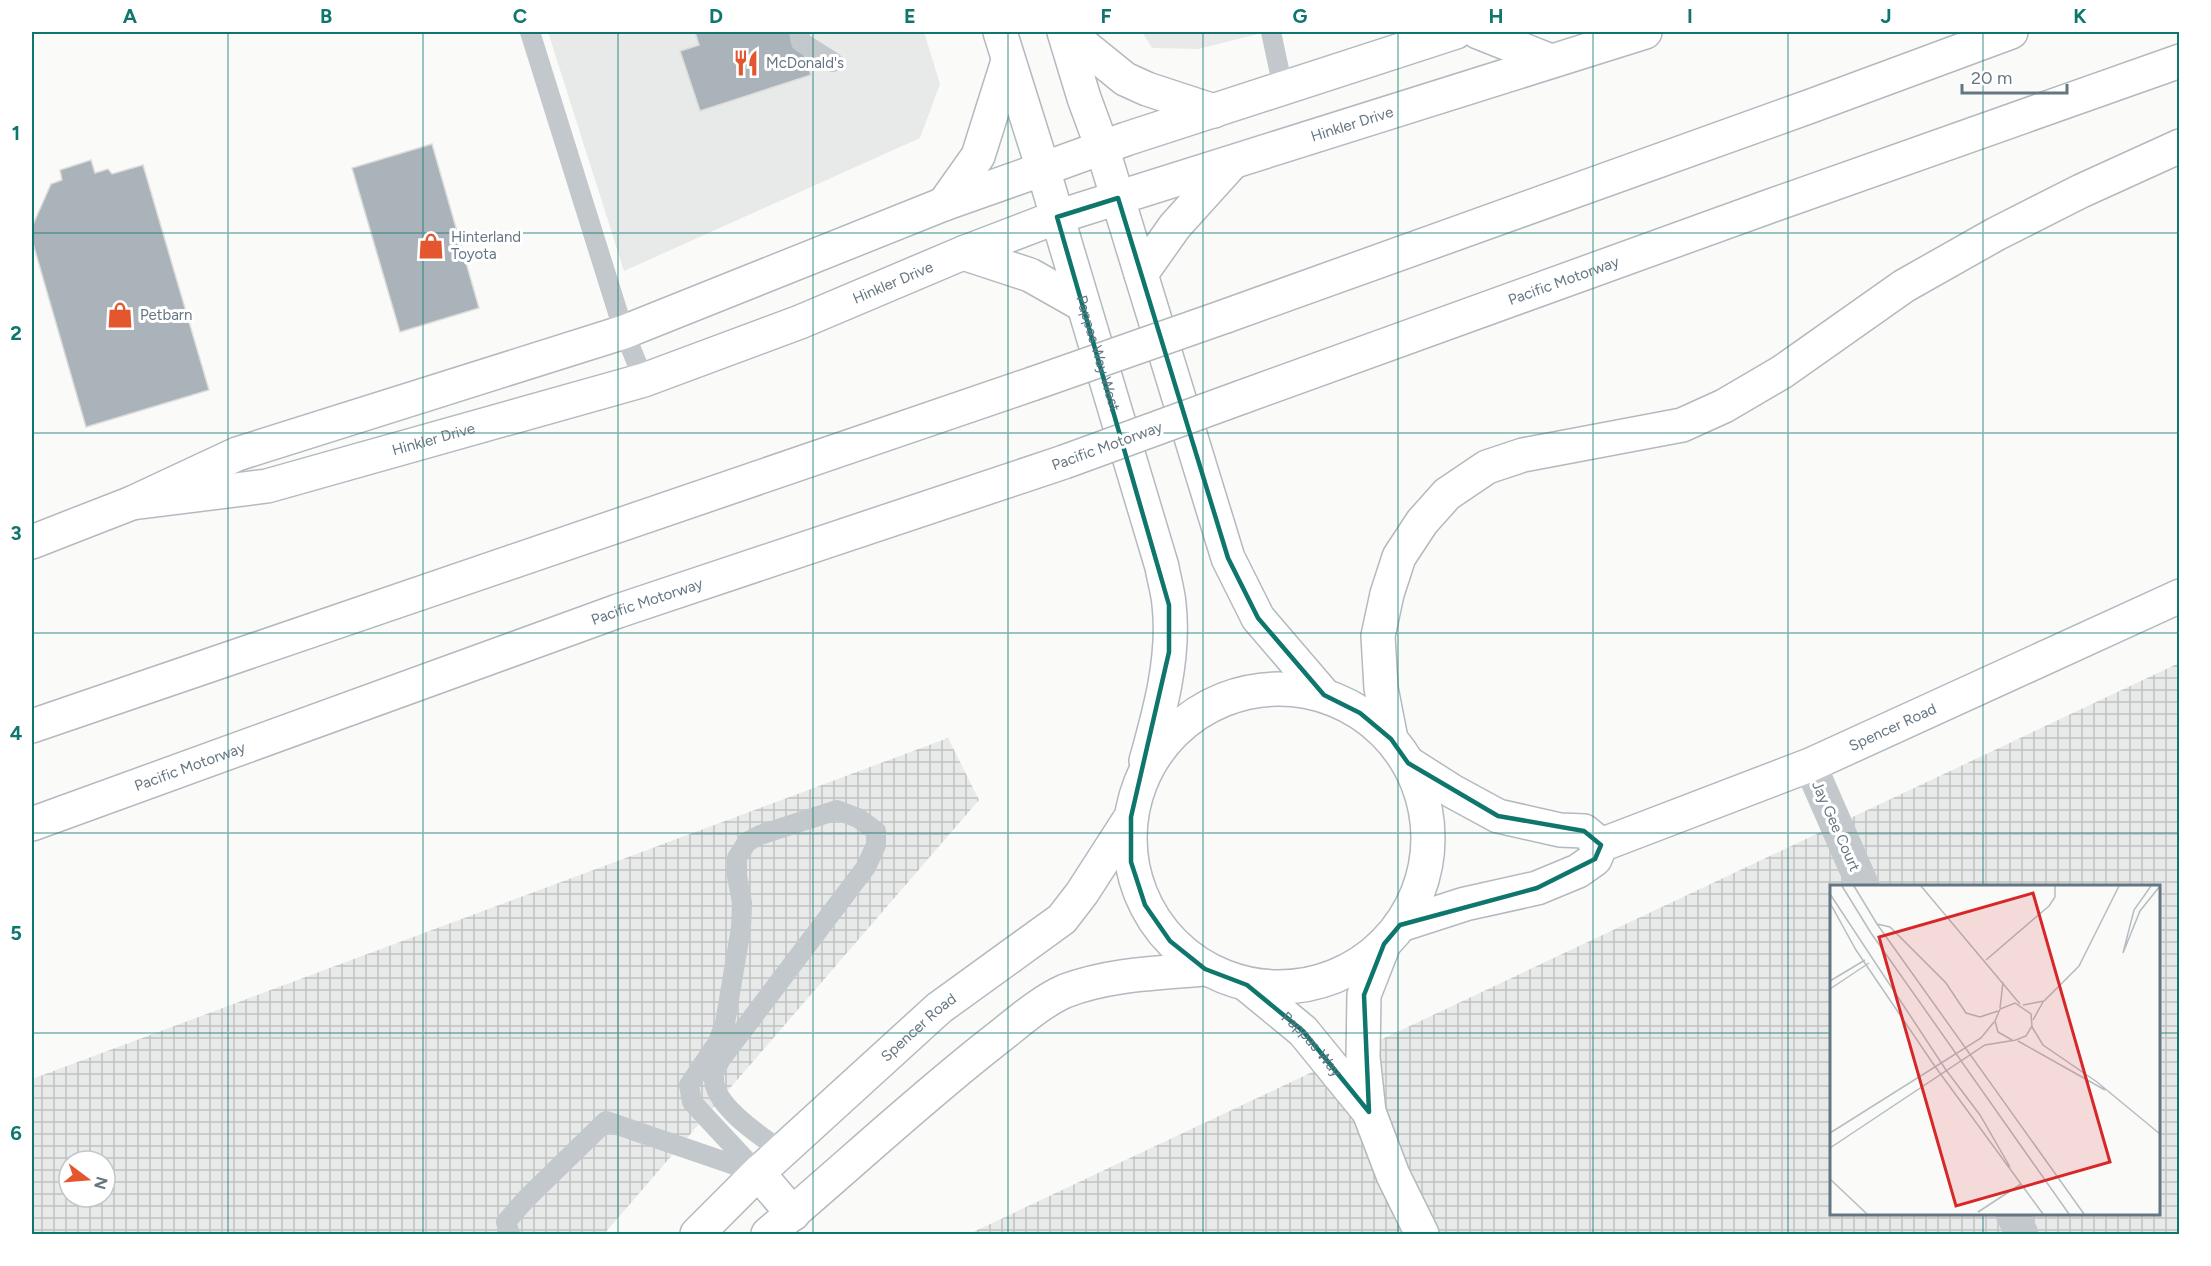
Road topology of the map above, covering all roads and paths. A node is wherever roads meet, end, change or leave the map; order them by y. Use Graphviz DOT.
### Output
graph roads {
  1 [pos="530,32"];
  2 [pos="798,32"];
  3 [pos="1065,32"];
  4 [pos="1271,32"];
  5 [pos="1456,32"];
  6 [pos="1478,32"];
  7 [pos="1645,32"];
  8 [pos="2011,32"];
  9 [pos="1004,46"];
  10 [pos="1551,61"];
  11 [pos="2180,61"];
  12 [pos="833,62"];
  13 [pos="1284,88"];
  14 [pos="1214,111"];
  15 [pos="2180,146"];
  16 [pos="1102,147"];
  17 [pos="1233,162"];
  18 [pos="1043,169"];
  19 [pos="1118,198"];
  20 [pos="944,204"];
  21 [pos="1057,217"];
  22 [pos="963,253"];
  23 [pos="1141,274"];
  24 [pos="1083,305"];
  25 [pos="624,332"];
  26 [pos="644,380"];
  27 [pos="132,503"];
  28 [pos="32,542"];
  29 [pos="2180,596"];
  30 [pos="1324,696"];
  31 [pos="32,726"];
  32 [pos="1399,751"];
  33 [pos="1810,765"];
  34 [pos="1140,783"];
  35 [pos="1131,817"];
  36 [pos="32,824"];
  37 [pos="1601,845"];
  38 [pos="1863,885"];
  39 [pos="1392,934"];
  40 [pos="1205,969"];
  41 [pos="1247,985"];
  42 [pos="1369,1112"];
  43 [pos="782,1151"];
  44 [pos="758,1173"];
  45 [pos="793,1214"];
  46 [pos="2012,1215"];
  47 [pos="510,1234"];
  48 [pos="697,1234"];
  49 [pos="768,1234"];
  50 [pos="1422,1234"];
  51 [pos="2022,1234"];
  1 -- 25 [label="lane"];
  2 -- 12 [label="lane"];
  3 -- 14 [label="main road"];
  3 -- 16 [label="main road"];
  4 -- 13 [label="lane"];
  5 -- 13 [label="main road, Hinkler Drive"];
  6 -- 10 [label="main road"];
  7 -- 10 [label="main road, Hinkler Drive"];
  8 -- 31 [label="main road, bridge"];
  9 -- 18 [label="main road, Pappas Way West"];
  9 -- 20 [label="main road"];
  10 -- 17 [label="main road, Hinkler Drive"];
  11 -- 36 [label="main road, Pacific Motorway, bridge"];
  13 -- 14 [label="main road, Hinkler Drive"];
  14 -- 16 [label="main road, Hinkler Drive"];
  15 -- 32 [label="main road, Pappas Way"];
  16 -- 18 [label="main road, Hinkler Drive"];
  16 -- 19 [label="main road"];
  17 -- 19 [label="main road, Hinkler Drive"];
  17 -- 23 [label="main road"];
  18 -- 20 [label="main road, Hinkler Drive"];
  18 -- 21 [label="main road, Pappas Way West"];
  19 -- 21 [label="main road, Hinkler Drive"];
  19 -- 23 [label="main road"];
  20 -- 25 [label="main road, Hinkler Drive"];
  21 -- 22 [label="main road, Hinkler Drive"];
  21 -- 24 [label="main road, Pappas Way West"];
  22 -- 24 [label="main road"];
  22 -- 26 [label="main road, Hinkler Drive"];
  23 -- 30 [label="main road"];
  24 -- 34 [label="main road, Pappas Way West"];
  25 -- 26 [label="lane"];
  25 -- 27 [label="main road, Hinkler Drive"];
  26 -- 27 [label="main road, Hinkler Drive"];
  27 -- 28 [label="main road, Hinkler Drive"];
  29 -- 33 [label="main road, Spencer Road"];
  30 -- 32 [label="main road"];
  30 -- 34 [label="main road"];
  32 -- 37 [label="main road"];
  32 -- 39 [label="main road, Pappas Way"];
  33 -- 37 [label="main road, Spencer Road"];
  33 -- 38 [label="street, Jay Gee Court"];
  34 -- 35 [label="main road"];
  35 -- 40 [label="main road"];
  35 -- 43 [label="main road, Spencer Road"];
  37 -- 39 [label="main road"];
  39 -- 41 [label="main road"];
  39 -- 42 [label="main road, Pappas Way"];
  40 -- 41 [label="main road"];
  40 -- 45 [label="main road"];
  41 -- 42 [label="main road, Pappas Way"];
  42 -- 50 [label="main road, Pappas Way"];
  43 -- 44 [label="main road, Spencer Road"];
  43 -- 44 [label="lane"];
  44 -- 45 [label="main road"];
  44 -- 47 [label="lane"];
  44 -- 48 [label="main road, Spencer Road"];
  45 -- 49 [label="main road"];
  46 -- 51 [label="street"];
}
